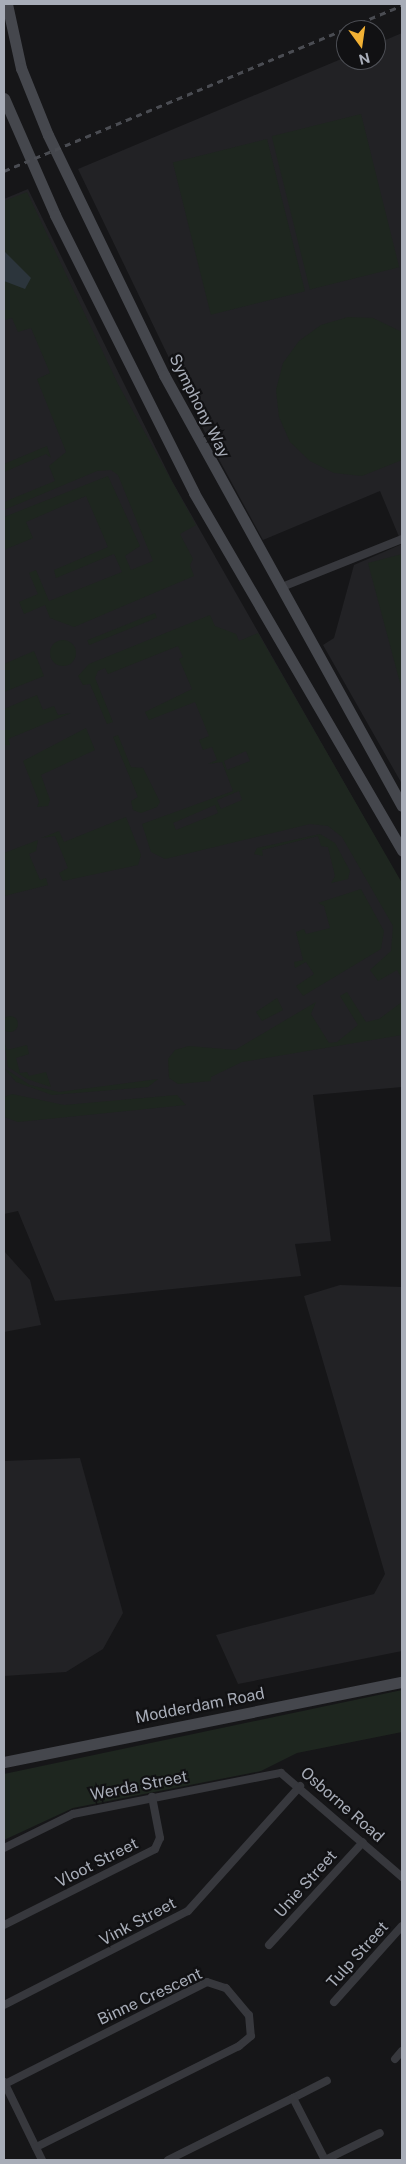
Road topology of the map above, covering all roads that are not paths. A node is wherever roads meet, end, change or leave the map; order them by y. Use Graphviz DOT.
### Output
graph roads {
  1 [pos="7,4"];
  2 [pos="4,98"];
  3 [pos="402,539"];
  4 [pos="287,585"];
  5 [pos="402,806"];
  6 [pos="402,850"];
  7 [pos="402,1682"];
  8 [pos="4,1762"];
  9 [pos="286,1774"];
  10 [pos="300,1786"];
  11 [pos="152,1797"];
  12 [pos="363,1842"];
  13 [pos="4,1848"];
  14 [pos="402,1877"];
  15 [pos="4,1926"];
  16 [pos="402,1926"];
  17 [pos="269,1945"];
  18 [pos="334,2002"];
  19 [pos="4,2005"];
  20 [pos="402,2050"];
  21 [pos="395,2058"];
  22 [pos="327,2081"];
  23 [pos="4,2083"];
  24 [pos="293,2098"];
  25 [pos="380,2133"];
  26 [pos="36,2147"];
  27 [pos="42,2160"];
  28 [pos="168,2160"];
  29 [pos="325,2160"];
  1 -- 5 [label="main road, Symphony Way"];
  2 -- 6 [label="main road"];
  3 -- 4 [label="street"];
  7 -- 8 [label="main road, Modderdam Road"];
  9 -- 10 [label="street, Osborne Road"];
  9 -- 11 [label="street, Werda Street"];
  10 -- 12 [label="street, Osborne Road"];
  10 -- 19 [label="street, Vink Street"];
  11 -- 13 [label="street, Werda Street"];
  11 -- 15 [label="street, Vloot Street"];
  12 -- 14 [label="street, Osborne Road"];
  12 -- 17 [label="street, Unie Street"];
  16 -- 18 [label="street, Tulp Street"];
  20 -- 21 [label="street"];
  22 -- 24 [label="street"];
  23 -- 26 [label="street"];
  23 -- 26 [label="street, Binne Crescent"];
  24 -- 28 [label="street"];
  24 -- 29 [label="street"];
  25 -- 29 [label="street"];
  26 -- 27 [label="street"];
}
